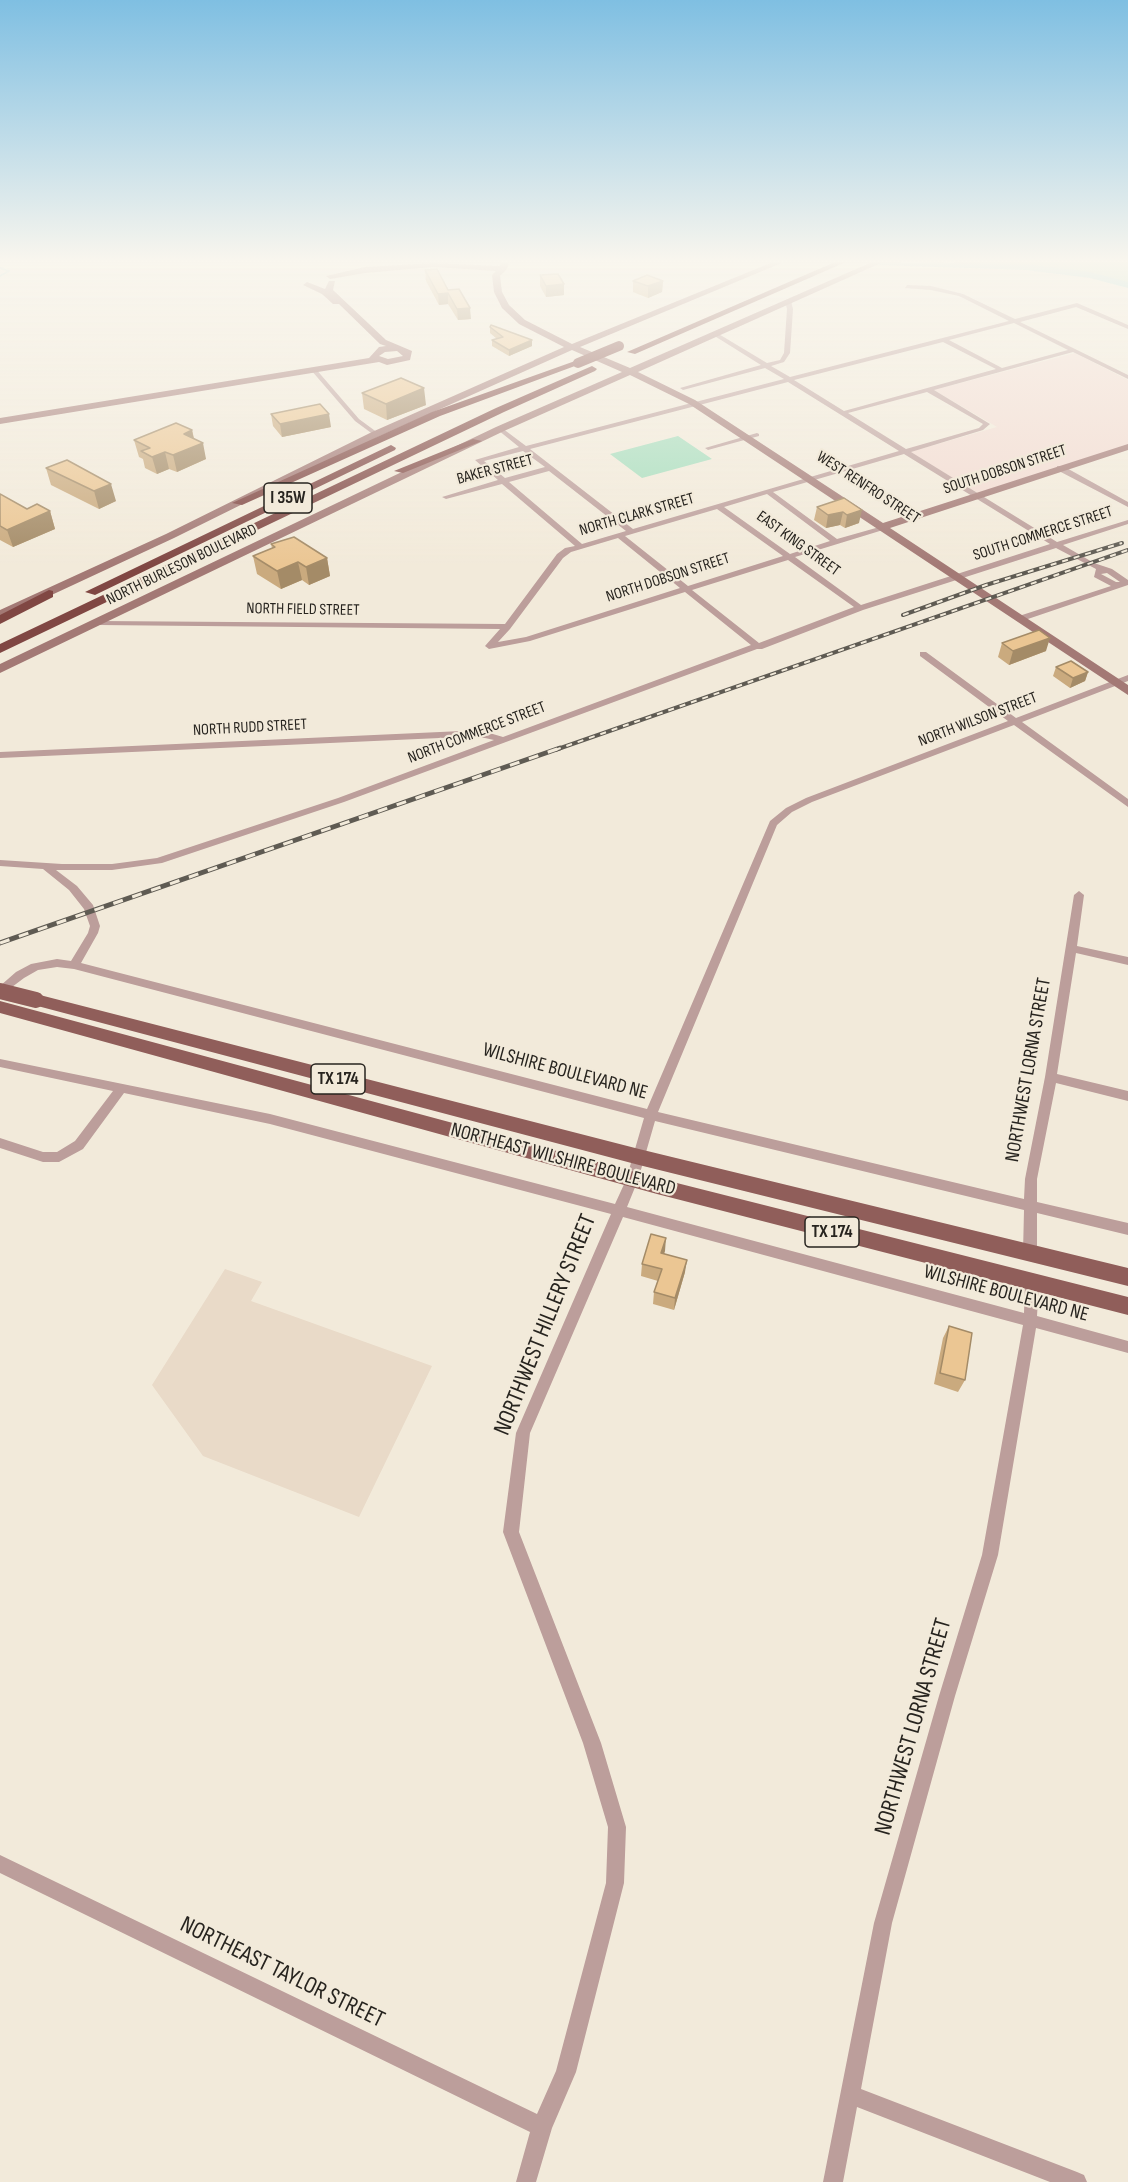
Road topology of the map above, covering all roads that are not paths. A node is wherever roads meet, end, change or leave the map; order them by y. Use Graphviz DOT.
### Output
graph roads {
  1 [pos="343,364"];
  2 [pos="534,364"];
  3 [pos="576,364"];
  4 [pos="576,364"];
  5 [pos="593,364"];
  6 [pos="604,364"];
  7 [pos="619,364"];
  8 [pos="648,364"];
  9 [pos="765,364"];
  10 [pos="775,364"];
  11 [pos="849,364"];
  12 [pos="990,364"];
  13 [pos="1025,364"];
  14 [pos="1102,364"];
  15 [pos="769,366"];
  16 [pos="313,369"];
  17 [pos="634,370"];
  18 [pos="1002,370"];
  19 [pos="1128,377"];
  20 [pos="791,379"];
  21 [pos="603,384"];
  22 [pos="683,388"];
  23 [pos="927,389"];
  24 [pos="699,403"];
  25 [pos="842,413"];
  26 [pos="0,421"];
  27 [pos="501,429"];
  28 [pos="376,434"];
  29 [pos="752,437"];
  30 [pos="477,441"];
  31 [pos="525,447"];
  32 [pos="1128,447"];
  33 [pos="708,448"];
  34 [pos="903,451"];
  35 [pos="551,468"];
  36 [pos="1060,468"];
  37 [pos="820,476"];
  38 [pos="808,479"];
  39 [pos="504,482"];
  40 [pos="766,491"];
  41 [pos="978,496"];
  42 [pos="446,497"];
  43 [pos="238,503"];
  44 [pos="1128,505"];
  45 [pos="718,506"];
  46 [pos="1128,522"];
  47 [pos="886,526"];
  48 [pos="631,531"];
  49 [pos="619,535"];
  50 [pos="835,541"];
  51 [pos="1055,544"];
  52 [pos="580,546"];
  53 [pos="788,556"];
  54 [pos="962,575"];
  55 [pos="147,580"];
  56 [pos="1125,585"];
  57 [pos="686,588"];
  58 [pos="49,594"];
  59 [pos="860,608"];
  60 [pos="0,615"];
  61 [pos="1025,617"];
  62 [pos="0,620"];
  63 [pos="99,623"];
  64 [pos="507,627"];
  65 [pos="1,646"];
  66 [pos="759,647"];
  67 [pos="923,654"];
  68 [pos="0,669"];
  69 [pos="1125,680"];
  70 [pos="1128,691"];
  71 [pos="1016,722"];
  72 [pos="500,739"];
  73 [pos="0,754"];
  74 [pos="851,786"];
  75 [pos="1126,799"];
  76 [pos="0,863"];
  77 [pos="44,866"];
  78 [pos="1079,895"];
  79 [pos="1070,948"];
  80 [pos="1128,961"];
  81 [pos="74,965"];
  82 [pos="0,991"];
  83 [pos="31,1006"];
  84 [pos="0,1007"];
  85 [pos="0,1063"];
  86 [pos="1051,1077"];
  87 [pos="120,1090"];
  88 [pos="1128,1096"];
  89 [pos="651,1114"];
  90 [pos="0,1143"];
  91 [pos="639,1157"];
  92 [pos="632,1180"];
  93 [pos="1031,1208"];
  94 [pos="619,1210"];
  95 [pos="1128,1229"];
  96 [pos="1030,1253"];
  97 [pos="1128,1277"];
  98 [pos="1032,1283"];
  99 [pos="1128,1306"];
  100 [pos="1030,1322"];
  101 [pos="1128,1347"];
  102 [pos="0,1864"];
  103 [pos="849,2094"];
  104 [pos="542,2127"];
  105 [pos="526,2182"];
  106 [pos="833,2182"];
  107 [pos="1077,2182"];
  1 -- 16 [label="main road"];
  2 -- 28 [label="main road, NORTH BURLESON BOULEVARD"];
  3 -- 43 [label="highway"];
  4 -- 65 [label="highway, I 35W"];
  5 -- 21 [label="main road"];
  6 -- 55 [label="highway, I 35W"];
  7 -- 17 [label="main road"];
  8 -- 17 [label="main road, NORTH BURLESON BOULEVARD"];
  9 -- 15 [label="street"];
  10 -- 15 [label="street"];
  11 -- 20 [label="street"];
  12 -- 18 [label="street"];
  13 -- 18 [label="street"];
  14 -- 19 [label="street"];
  15 -- 20 [label="street"];
  15 -- 22 [label="street"];
  16 -- 26 [label="main road"];
  16 -- 28 [label="street"];
  17 -- 21 [label="main road, NORTH BURLESON BOULEVARD"];
  17 -- 22 [label="main road"];
  17 -- 24 [label="main road"];
  18 -- 23 [label="street"];
  20 -- 24 [label="street"];
  20 -- 25 [label="street"];
  21 -- 27 [label="main road, NORTH BURLESON BOULEVARD"];
  22 -- 24 [label="main road"];
  23 -- 25 [label="street"];
  23 -- 34 [label="street, NORTH CLARK STREET"];
  24 -- 29 [label="main road"];
  24 -- 31 [label="street"];
  25 -- 34 [label="street"];
  27 -- 30 [label="main road, NORTH BURLESON BOULEVARD"];
  27 -- 31 [label="street"];
  28 -- 43 [label="main road, NORTH BURLESON BOULEVARD"];
  29 -- 33 [label="street"];
  29 -- 37 [label="main road, WEST RENFRO STREET"];
  29 -- 38 [label="main road"];
  30 -- 55 [label="highway"];
  30 -- 63 [label="main road, NORTH BURLESON BOULEVARD"];
  31 -- 35 [label="street"];
  31 -- 39 [label="street"];
  32 -- 36 [label="main road, SOUTH DOBSON STREET"];
  34 -- 37 [label="street, NORTH CLARK STREET"];
  34 -- 41 [label="street"];
  35 -- 39 [label="street, BAKER STREET"];
  35 -- 48 [label="street"];
  36 -- 41 [label="main road, SOUTH DOBSON STREET"];
  36 -- 44 [label="street"];
  37 -- 38 [label="street, NORTH CLARK STREET"];
  37 -- 47 [label="main road, WEST RENFRO STREET"];
  38 -- 40 [label="street, NORTH CLARK STREET"];
  38 -- 47 [label="main road"];
  39 -- 42 [label="street, BAKER STREET"];
  39 -- 52 [label="street"];
  40 -- 45 [label="street, NORTH CLARK STREET"];
  40 -- 50 [label="street"];
  41 -- 47 [label="main road, SOUTH DOBSON STREET"];
  41 -- 51 [label="street"];
  43 -- 58 [label="main road, NORTH BURLESON BOULEVARD"];
  45 -- 48 [label="street, NORTH CLARK STREET"];
  45 -- 53 [label="street, EAST KING STREET"];
  46 -- 51 [label="street, SOUTH COMMERCE STREET"];
  47 -- 50 [label="street, NORTH DOBSON STREET"];
  47 -- 54 [label="main road, WEST RENFRO STREET"];
  48 -- 49 [label="street, NORTH CLARK STREET"];
  49 -- 52 [label="street, NORTH CLARK STREET"];
  49 -- 57 [label="street"];
  50 -- 53 [label="street, NORTH DOBSON STREET"];
  51 -- 54 [label="street, SOUTH COMMERCE STREET"];
  51 -- 56 [label="street"];
  52 -- 64 [label="street, NORTH CLARK STREET"];
  53 -- 57 [label="street, NORTH DOBSON STREET"];
  53 -- 59 [label="street, EAST KING STREET"];
  54 -- 59 [label="street, NORTH COMMERCE STREET"];
  54 -- 61 [label="main road, WEST RENFRO STREET"];
  54 -- 61 [label="main road, WEST RENFRO STREET"];
  55 -- 65 [label="highway, I 35W"];
  56 -- 61 [label="street"];
  57 -- 64 [label="street, NORTH DOBSON STREET"];
  57 -- 66 [label="street"];
  58 -- 60 [label="main road, NORTH BURLESON BOULEVARD"];
  58 -- 62 [label="highway"];
  59 -- 66 [label="street, NORTH COMMERCE STREET"];
  61 -- 69 [label="main road, WEST RENFRO STREET"];
  63 -- 64 [label="street, NORTH FIELD STREET"];
  63 -- 68 [label="main road, NORTH BURLESON BOULEVARD"];
  66 -- 72 [label="street, NORTH COMMERCE STREET"];
  67 -- 71 [label="street"];
  69 -- 70 [label="main road, WEST RENFRO STREET"];
  69 -- 71 [label="street, NORTH WILSON STREET"];
  71 -- 74 [label="street, NORTH WILSON STREET"];
  71 -- 75 [label="street"];
  72 -- 73 [label="street, NORTH RUDD STREET"];
  72 -- 77 [label="street, NORTH COMMERCE STREET"];
  74 -- 89 [label="street, NORTHWEST HILLERY STREET"];
  76 -- 77 [label="street, NORTH COMMERCE STREET"];
  77 -- 81 [label="street"];
  78 -- 79 [label="street, NORTHWEST LORNA STREET"];
  79 -- 80 [label="street"];
  79 -- 86 [label="street, NORTHWEST LORNA STREET"];
  81 -- 82 [label="street, WILSHIRE BOULEVARD NE"];
  81 -- 89 [label="street, WILSHIRE BOULEVARD NE"];
  82 -- 83 [label="main road, NORTHEAST WILSHIRE BOULEVARD / TX 174, bridge"];
  83 -- 84 [label="main road, NORTHEAST WILSHIRE BOULEVARD"];
  83 -- 91 [label="main road, NORTHEAST WILSHIRE BOULEVARD / TX 174"];
  83 -- 92 [label="main road, NORTHEAST WILSHIRE BOULEVARD"];
  85 -- 87 [label="street, WILSHIRE BOULEVARD NE"];
  86 -- 88 [label="street"];
  86 -- 93 [label="street, NORTHWEST LORNA STREET"];
  87 -- 90 [label="street"];
  87 -- 94 [label="street, WILSHIRE BOULEVARD NE"];
  89 -- 91 [label="street, NORTHWEST HILLERY STREET"];
  89 -- 93 [label="street, WILSHIRE BOULEVARD NE"];
  91 -- 92 [label="street, NORTHWEST HILLERY STREET"];
  91 -- 96 [label="main road, NORTHEAST WILSHIRE BOULEVARD / TX 174"];
  92 -- 94 [label="street, NORTHWEST HILLERY STREET"];
  92 -- 98 [label="main road, NORTHEAST WILSHIRE BOULEVARD / TX 174"];
  93 -- 95 [label="street, WILSHIRE BOULEVARD NE"];
  93 -- 96 [label="street, NORTHWEST LORNA STREET"];
  94 -- 100 [label="street, WILSHIRE BOULEVARD NE"];
  94 -- 104 [label="street, NORTHWEST HILLERY STREET"];
  96 -- 97 [label="main road, NORTHEAST WILSHIRE BOULEVARD / TX 174"];
  98 -- 99 [label="main road, NORTHEAST WILSHIRE BOULEVARD / TX 174"];
  98 -- 100 [label="street, NORTHWEST LORNA STREET"];
  100 -- 101 [label="street, WILSHIRE BOULEVARD NE"];
  100 -- 103 [label="street, NORTHWEST LORNA STREET"];
  102 -- 104 [label="street, NORTHEAST TAYLOR STREET"];
  103 -- 106 [label="street, NORTHWEST LORNA STREET"];
  103 -- 107 [label="street"];
  104 -- 105 [label="street, NORTHWEST HILLERY STREET"];
}
